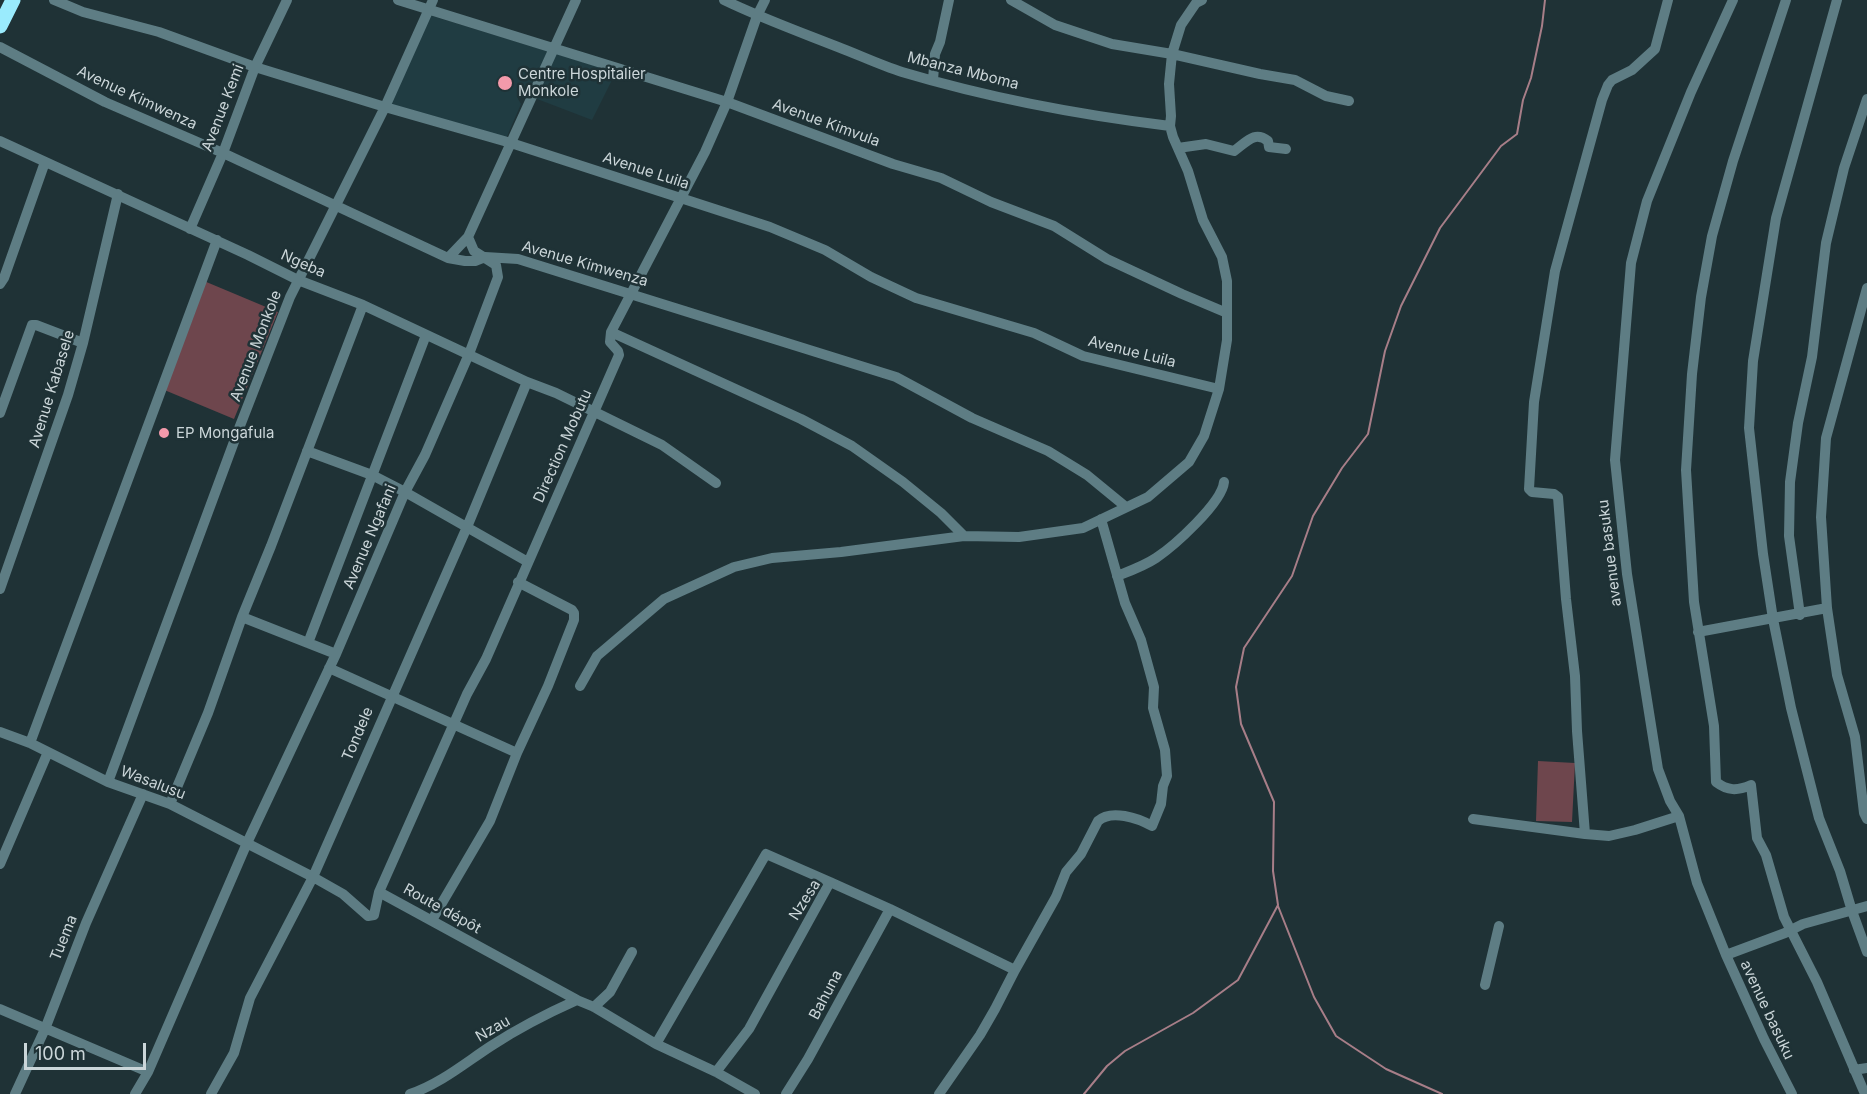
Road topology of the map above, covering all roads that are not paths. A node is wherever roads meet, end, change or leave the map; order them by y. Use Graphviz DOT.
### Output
graph roads {
  1 [pos="12,0"];
  2 [pos="54,0"];
  3 [pos="287,0"];
  4 [pos="398,0"];
  5 [pos="576,0"];
  6 [pos="724,0"];
  7 [pos="765,0"];
  8 [pos="949,0"];
  9 [pos="1011,0"];
  10 [pos="1668,0"];
  11 [pos="1733,0"];
  12 [pos="1786,0"];
  13 [pos="1837,0"];
  14 [pos="1197,1"];
  15 [pos="431,5"];
  16 [pos="757,16"];
  17 [pos="0,26"];
  18 [pos="0,47"];
  19 [pos="553,49"];
  20 [pos="1172,54"];
  21 [pos="255,67"];
  22 [pos="933,80"];
  23 [pos="1867,99"];
  24 [pos="1349,101"];
  25 [pos="727,102"];
  26 [pos="385,108"];
  27 [pos="1170,126"];
  28 [pos="0,141"];
  29 [pos="511,143"];
  30 [pos="1178,148"];
  31 [pos="1286,149"];
  32 [pos="222,153"];
  33 [pos="45,162"];
  34 [pos="118,194"];
  35 [pos="680,198"];
  36 [pos="337,207"];
  37 [pos="190,229"];
  38 [pos="468,237"];
  39 [pos="217,240"];
  40 [pos="485,257"];
  41 [pos="448,258"];
  42 [pos="298,280"];
  43 [pos="0,284"];
  44 [pos="1867,288"];
  45 [pos="630,293"];
  46 [pos="363,305"];
  47 [pos="1227,313"];
  48 [pos="611,332"];
  49 [pos="426,335"];
  50 [pos="83,343"];
  51 [pos="469,354"];
  52 [pos="527,381"];
  53 [pos="1219,389"];
  54 [pos="595,412"];
  55 [pos="0,413"];
  56 [pos="307,451"];
  57 [pos="372,476"];
  58 [pos="1224,482"];
  59 [pos="716,483"];
  60 [pos="405,492"];
  61 [pos="1126,507"];
  62 [pos="1101,519"];
  63 [pos="466,527"];
  64 [pos="964,536"];
  65 [pos="528,562"];
  66 [pos="1117,576"];
  67 [pos="518,582"];
  68 [pos="0,589"];
  69 [pos="1827,608"];
  70 [pos="1800,615"];
  71 [pos="242,617"];
  72 [pos="1773,619"];
  73 [pos="1698,632"];
  74 [pos="308,643"];
  75 [pos="336,654"];
  76 [pos="329,668"];
  77 [pos="580,686"];
  78 [pos="391,696"];
  79 [pos="454,725"];
  80 [pos="0,732"];
  81 [pos="30,743"];
  82 [pos="48,752"];
  83 [pos="517,753"];
  84 [pos="108,782"];
  85 [pos="142,794"];
  86 [pos="170,804"];
  87 [pos="1679,816"];
  88 [pos="1473,819"];
  89 [pos="1867,819"];
  90 [pos="1585,834"];
  91 [pos="248,843"];
  92 [pos="0,864"];
  93 [pos="313,877"];
  94 [pos="830,882"];
  95 [pos="379,891"];
  96 [pos="1867,906"];
  97 [pos="890,909"];
  98 [pos="1852,911"];
  99 [pos="432,920"];
  100 [pos="1499,926"];
  101 [pos="1791,930"];
  102 [pos="632,952"];
  103 [pos="1867,952"];
  104 [pos="1726,955"];
  105 [pos="1015,970"];
  106 [pos="1485,985"];
  107 [pos="577,1000"];
  108 [pos="594,1007"];
  109 [pos="0,1009"];
  110 [pos="45,1029"];
  111 [pos="656,1044"];
  112 [pos="1867,1068"];
  113 [pos="1854,1070"];
  114 [pos="147,1072"];
  115 [pos="716,1072"];
  116 [pos="15,1094"];
  117 [pos="135,1094"];
  118 [pos="211,1094"];
  119 [pos="410,1094"];
  120 [pos="755,1094"];
  121 [pos="786,1094"];
  122 [pos="939,1094"];
  123 [pos="1792,1094"];
  124 [pos="1865,1094"];
  1 -- 17 [label="highway"];
  2 -- 21 [label="street, Avenue Luila"];
  3 -- 21 [label="street, Avenue Kemi"];
  4 -- 15 [label="street, Avenue Kimvula"];
  5 -- 19 [label="street"];
  6 -- 16 [label="street, Mbanza Mboma"];
  7 -- 16 [label="street"];
  8 -- 22 [label="street"];
  9 -- 20 [label="street"];
  10 -- 90 [label="street"];
  11 -- 87 [label="street, avenue basuku"];
  12 -- 73 [label="street"];
  13 -- 72 [label="street"];
  14 -- 20 [label="street"];
  15 -- 19 [label="street, Avenue Kimvula"];
  15 -- 26 [label="street, Avenue Monkole"];
  16 -- 22 [label="street, Mbanza Mboma"];
  16 -- 25 [label="street"];
  18 -- 32 [label="street, Avenue Kimwenza"];
  19 -- 25 [label="street, Avenue Kimvula"];
  19 -- 29 [label="street"];
  20 -- 24 [label="street"];
  20 -- 27 [label="street"];
  21 -- 26 [label="street, Avenue Luila"];
  21 -- 32 [label="street, Avenue Kemi"];
  22 -- 27 [label="street, Mbanza Mboma"];
  23 -- 70 [label="street"];
  25 -- 35 [label="street"];
  25 -- 47 [label="street, Avenue Kimvula"];
  26 -- 29 [label="street, Avenue Luila"];
  26 -- 36 [label="street, Avenue Monkole"];
  27 -- 30 [label="street"];
  28 -- 33 [label="street, Ngeba"];
  29 -- 35 [label="street, Avenue Luila"];
  29 -- 38 [label="street"];
  30 -- 31 [label="street"];
  30 -- 47 [label="street"];
  32 -- 36 [label="street, Avenue Kimwenza"];
  32 -- 37 [label="street, Avenue Kemi"];
  33 -- 34 [label="street, Ngeba"];
  33 -- 43 [label="street"];
  34 -- 37 [label="street, Ngeba"];
  34 -- 50 [label="street, Avenue Kabasele"];
  35 -- 45 [label="street"];
  35 -- 53 [label="street, Avenue Luila"];
  36 -- 41 [label="street, Avenue Kimwenza"];
  36 -- 42 [label="street, Avenue Monkole"];
  37 -- 39 [label="street, Ngeba"];
  38 -- 40 [label="street, Avenue Ngafani"];
  38 -- 41 [label="street"];
  39 -- 42 [label="street, Ngeba"];
  39 -- 81 [label="street"];
  40 -- 41 [label="street, Avenue Kimwenza"];
  40 -- 45 [label="street, Avenue Kimwenza"];
  40 -- 51 [label="street, Avenue Ngafani"];
  42 -- 46 [label="street, Ngeba"];
  42 -- 84 [label="street, Avenue Monkole"];
  44 -- 69 [label="street"];
  45 -- 48 [label="street"];
  45 -- 61 [label="street, Avenue Kimwenza"];
  46 -- 49 [label="street, Ngeba"];
  46 -- 56 [label="street"];
  47 -- 53 [label="street"];
  48 -- 54 [label="street, Direction Mobutu"];
  48 -- 64 [label="street"];
  49 -- 51 [label="street, Ngeba"];
  49 -- 57 [label="street"];
  50 -- 55 [label="street"];
  50 -- 68 [label="street, Avenue Kabasele"];
  51 -- 52 [label="street, Ngeba"];
  51 -- 60 [label="street, Avenue Ngafani"];
  52 -- 54 [label="street, Ngeba"];
  52 -- 63 [label="street, Tondele"];
  53 -- 61 [label="street"];
  54 -- 59 [label="street, Ngeba"];
  54 -- 65 [label="street, Direction Mobutu"];
  56 -- 57 [label="street"];
  56 -- 71 [label="street"];
  57 -- 60 [label="street"];
  57 -- 74 [label="street"];
  58 -- 66 [label="street"];
  60 -- 63 [label="street"];
  60 -- 75 [label="street, Avenue Ngafani"];
  61 -- 62 [label="street"];
  62 -- 64 [label="street"];
  62 -- 66 [label="street"];
  63 -- 65 [label="street"];
  63 -- 78 [label="street, Tondele"];
  64 -- 77 [label="street"];
  65 -- 67 [label="street, Direction Mobutu"];
  66 -- 105 [label="street"];
  67 -- 79 [label="street, Direction Mobutu"];
  67 -- 83 [label="street"];
  69 -- 70 [label="street"];
  69 -- 89 [label="street"];
  70 -- 72 [label="street"];
  71 -- 74 [label="street"];
  71 -- 86 [label="street"];
  72 -- 73 [label="street"];
  72 -- 98 [label="street"];
  73 -- 101 [label="street"];
  74 -- 75 [label="street"];
  75 -- 76 [label="street, Avenue Ngafani"];
  76 -- 78 [label="street"];
  76 -- 91 [label="street, Avenue Ngafani"];
  78 -- 79 [label="street"];
  78 -- 93 [label="street, Tondele"];
  79 -- 83 [label="street"];
  79 -- 95 [label="street, Direction Mobutu"];
  80 -- 81 [label="street, Wasalusu"];
  81 -- 82 [label="street, Wasalusu"];
  82 -- 84 [label="street, Wasalusu"];
  82 -- 92 [label="street"];
  83 -- 99 [label="street"];
  84 -- 85 [label="street, Wasalusu"];
  85 -- 86 [label="street, Wasalusu"];
  85 -- 110 [label="street, Tuema"];
  86 -- 91 [label="street, Wasalusu"];
  87 -- 90 [label="street"];
  87 -- 104 [label="street, avenue basuku"];
  88 -- 90 [label="street"];
  91 -- 93 [label="street, Route dépôt"];
  91 -- 114 [label="street, Avenue Ngafani"];
  93 -- 95 [label="street, Route dépôt"];
  93 -- 118 [label="street, Tondele"];
  94 -- 97 [label="street, Nzesa"];
  94 -- 111 [label="street"];
  94 -- 115 [label="street, Nzesa"];
  95 -- 99 [label="street, Route dépôt"];
  96 -- 98 [label="street"];
  97 -- 105 [label="street, Nzesa"];
  97 -- 121 [label="street, Bahuna"];
  98 -- 101 [label="street"];
  98 -- 103 [label="street"];
  99 -- 107 [label="street, Route dépôt"];
  100 -- 106 [label="street"];
  101 -- 104 [label="street"];
  101 -- 113 [label="street"];
  102 -- 108 [label="street"];
  104 -- 123 [label="street, avenue basuku"];
  105 -- 122 [label="street"];
  107 -- 108 [label="street"];
  107 -- 119 [label="street, Nzau"];
  108 -- 111 [label="street"];
  109 -- 110 [label="street"];
  110 -- 114 [label="street"];
  110 -- 116 [label="street, Tuema"];
  111 -- 115 [label="street"];
  112 -- 113 [label="street"];
  113 -- 124 [label="street"];
  114 -- 117 [label="street, Avenue Ngafani"];
  115 -- 120 [label="street"];
}
